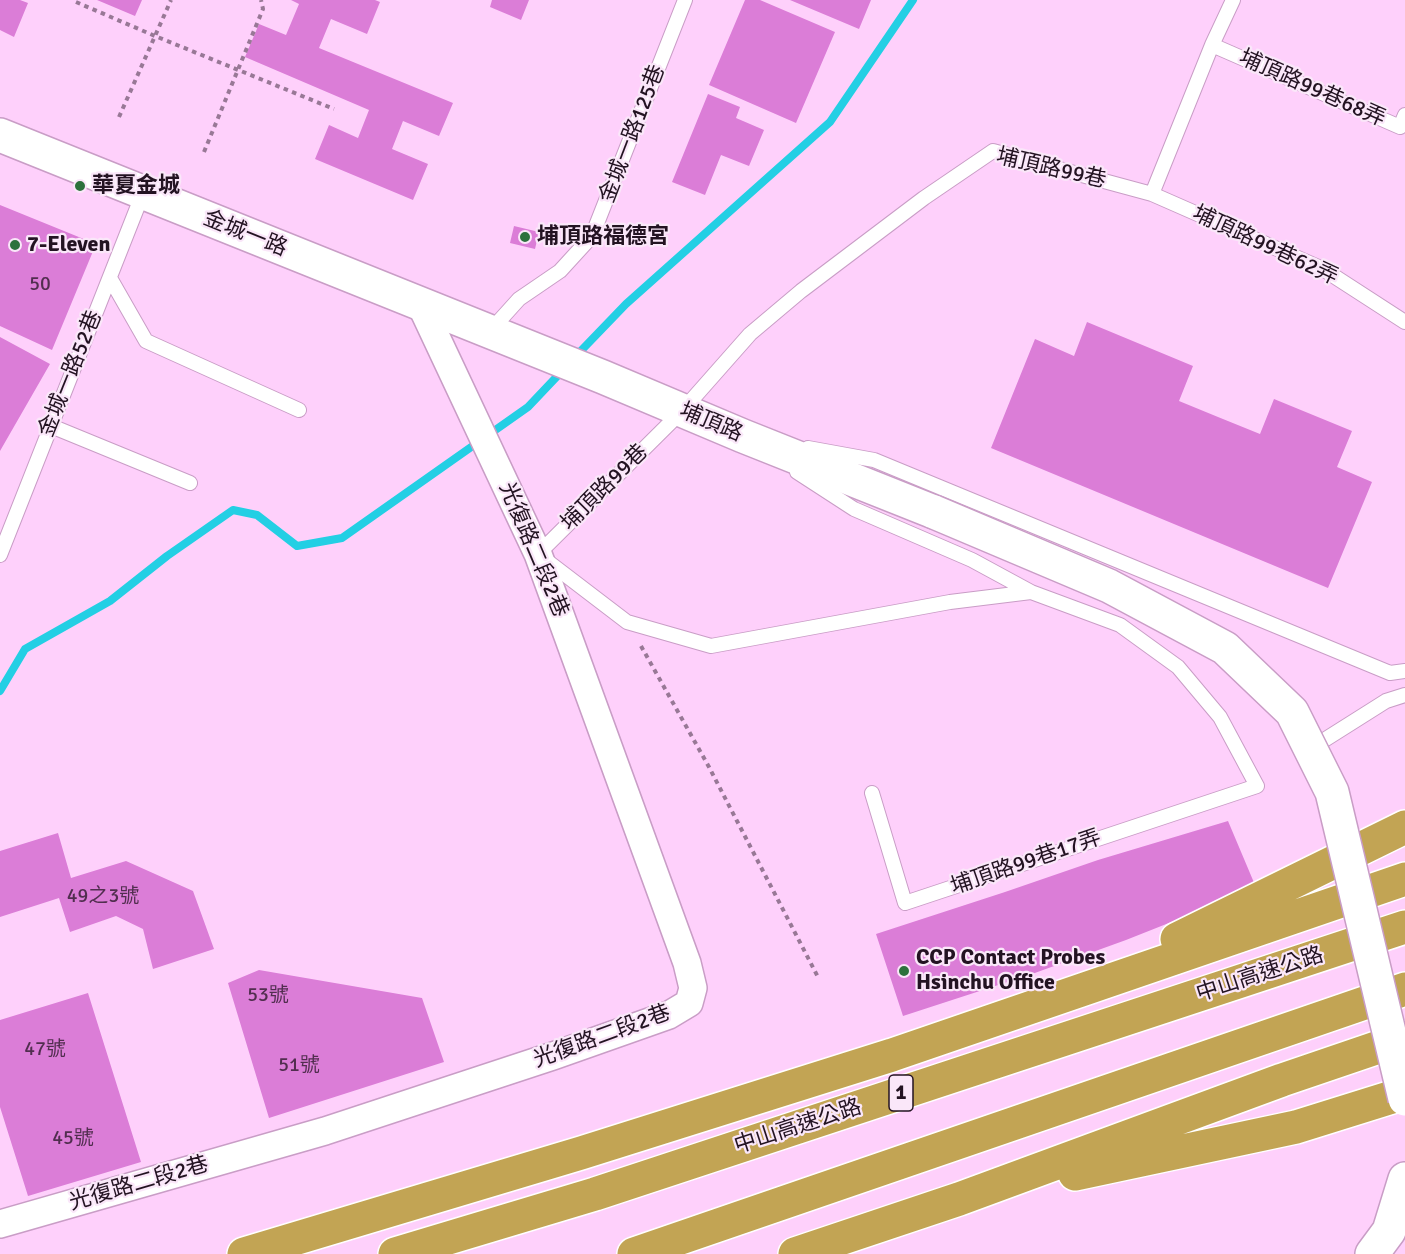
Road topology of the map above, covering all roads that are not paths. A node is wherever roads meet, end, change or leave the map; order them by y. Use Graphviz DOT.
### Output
graph roads {
  1 [pos="685,0"];
  2 [pos="1233,0"];
  3 [pos="1212,45"];
  4 [pos="1405,115"];
  5 [pos="0,135"];
  6 [pos="143,193"];
  7 [pos="1152,194"];
  8 [pos="110,278"];
  9 [pos="421,305"];
  10 [pos="1405,322"];
  11 [pos="490,332"];
  12 [pos="299,410"];
  13 [pos="682,411"];
  14 [pos="51,426"];
  15 [pos="743,436"];
  16 [pos="190,483"];
  17 [pos="538,554"];
  18 [pos="0,555"];
  19 [pos="1031,592"];
  20 [pos="1405,671"];
  21 [pos="1405,694"];
  22 [pos="1310,749"];
  23 [pos="872,792"];
  24 [pos="1404,827"];
  25 [pos="1405,879"];
  26 [pos="1405,927"];
  27 [pos="1405,989"];
  28 [pos="1405,1038"];
  29 [pos="892,1055"];
  30 [pos="1405,1093"];
  31 [pos="1405,1099"];
  32 [pos="1405,1179"];
  33 [pos="959,1199"];
  34 [pos="0,1224"];
  35 [pos="244,1254"];
  36 [pos="395,1254"];
  37 [pos="634,1254"];
  38 [pos="795,1254"];
  39 [pos="1372,1254"];
  1 -- 11 [label="lane, 金城一路125巷"];
  2 -- 3 [label="lane"];
  3 -- 4 [label="lane, 埔頂路99巷68弄"];
  3 -- 7 [label="lane"];
  5 -- 6 [label="street, 金城一路"];
  6 -- 8 [label="lane, 金城一路52巷"];
  6 -- 9 [label="street, 金城一路"];
  7 -- 10 [label="lane, 埔頂路99巷62弄"];
  7 -- 13 [label="lane, 埔頂路99巷"];
  8 -- 12 [label="lane"];
  8 -- 14 [label="lane, 金城一路52巷"];
  9 -- 11 [label="street, 金城一路"];
  9 -- 17 [label="street, 光復路二段2巷"];
  11 -- 13 [label="street, 埔頂路"];
  13 -- 15 [label="street, 埔頂路"];
  13 -- 17 [label="lane, 埔頂路99巷"];
  14 -- 16 [label="lane"];
  14 -- 18 [label="lane, 金城一路52巷"];
  15 -- 19 [label="lane"];
  15 -- 20 [label="lane"];
  15 -- 22 [label="street, 埔頂路, bridge"];
  17 -- 19 [label="lane"];
  17 -- 34 [label="street, 光復路二段2巷"];
  19 -- 23 [label="lane, 埔頂路99巷17弄"];
  21 -- 22 [label="lane"];
  22 -- 31 [label="street, 埔頂路, bridge"];
  24 -- 29 [label="highway"];
  25 -- 29 [label="highway"];
  26 -- 36 [label="highway, 中山高速公路 / 1"];
  27 -- 37 [label="highway"];
  28 -- 33 [label="highway"];
  29 -- 35 [label="highway"];
  30 -- 33 [label="highway"];
  32 -- 39 [label="street"];
  33 -- 38 [label="highway"];
}
